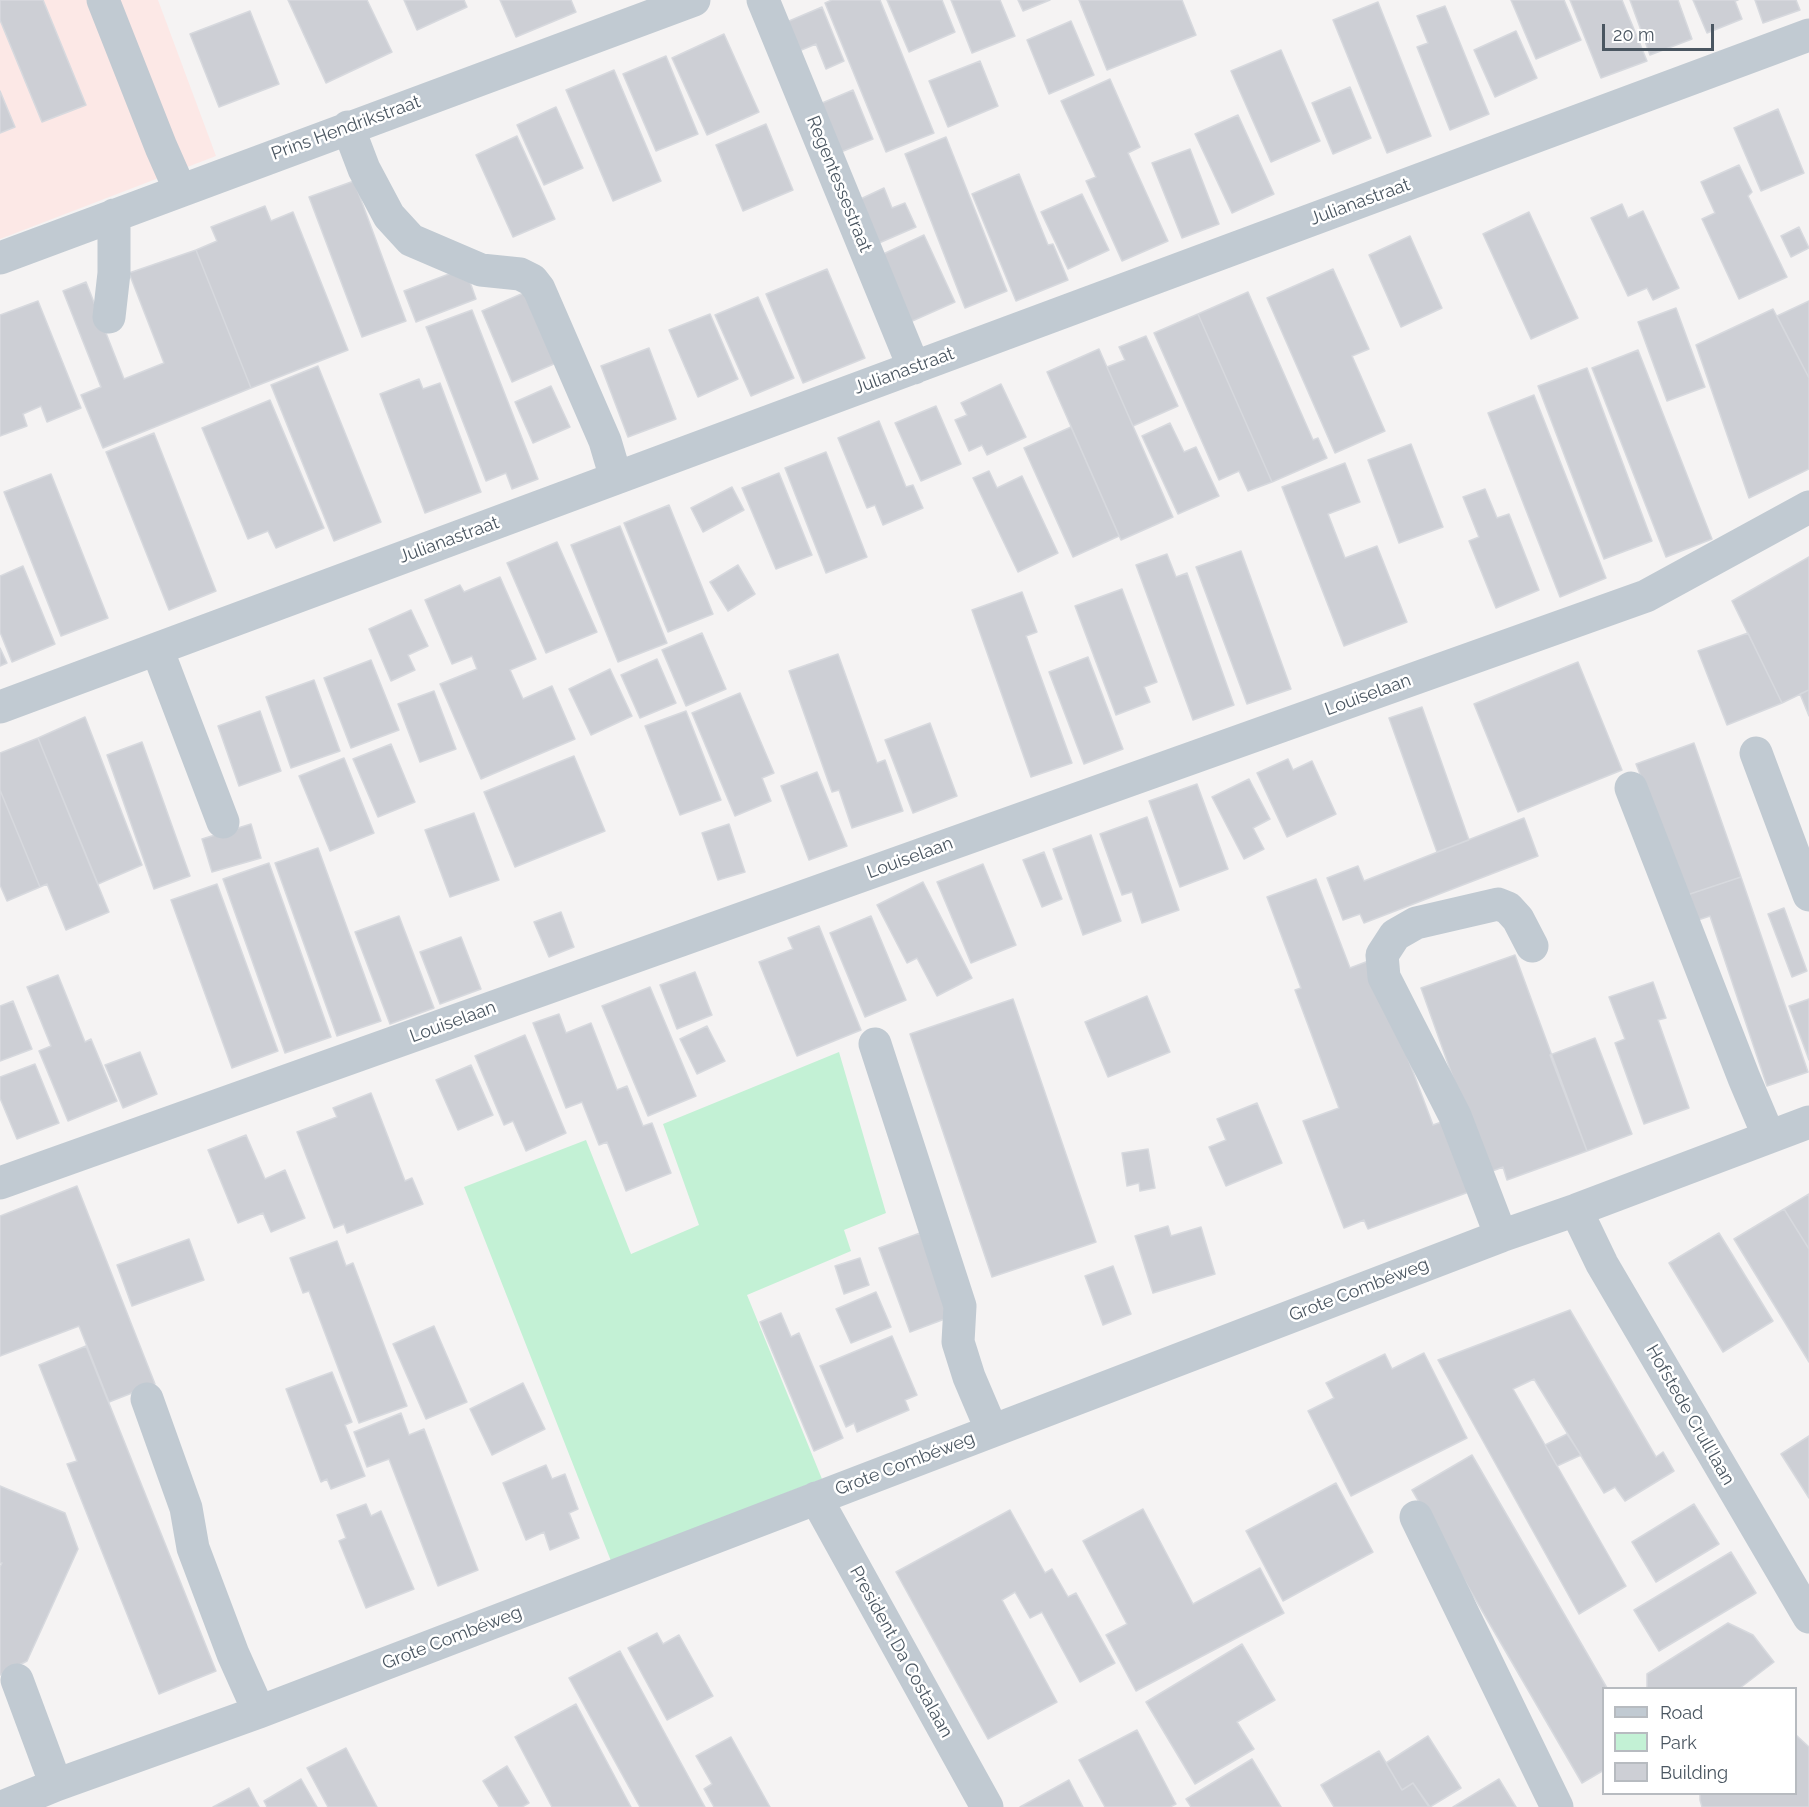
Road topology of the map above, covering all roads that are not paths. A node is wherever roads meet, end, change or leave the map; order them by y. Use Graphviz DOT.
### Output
graph roads {
  1 [pos="103,0"];
  2 [pos="694,0"];
  3 [pos="763,0"];
  4 [pos="1809,35"];
  5 [pos="348,127"];
  6 [pos="180,190"];
  7 [pos="114,215"];
  8 [pos="0,258"];
  9 [pos="109,317"];
  10 [pos="914,368"];
  11 [pos="616,478"];
  12 [pos="1809,507"];
  13 [pos="157,649"];
  14 [pos="0,707"];
  15 [pos="1755,753"];
  16 [pos="1631,788"];
  17 [pos="223,822"];
  18 [pos="1809,895"];
  19 [pos="1532,946"];
  20 [pos="875,1044"];
  21 [pos="1809,1122"];
  22 [pos="1769,1137"];
  23 [pos="0,1183"];
  24 [pos="1576,1210"];
  25 [pos="1501,1236"];
  26 [pos="147,1399"];
  27 [pos="992,1431"];
  28 [pos="816,1498"];
  29 [pos="1416,1517"];
  30 [pos="1809,1617"];
  31 [pos="17,1680"];
  32 [pos="259,1712"];
  33 [pos="49,1794"];
  34 [pos="2,1807"];
  35 [pos="987,1807"];
  36 [pos="1557,1807"];
  1 -- 6 [label="street"];
  2 -- 5 [label="street, Prins Hendrikstraat"];
  3 -- 10 [label="street, Regentessestraat"];
  4 -- 10 [label="street, Julianastraat"];
  5 -- 6 [label="street, Prins Hendrikstraat"];
  5 -- 11 [label="street"];
  6 -- 7 [label="street, Prins Hendrikstraat"];
  7 -- 8 [label="street, Prins Hendrikstraat"];
  7 -- 9 [label="street"];
  10 -- 11 [label="street, Julianastraat"];
  11 -- 13 [label="street, Julianastraat"];
  12 -- 23 [label="street, Louiselaan"];
  13 -- 14 [label="street, Julianastraat"];
  13 -- 17 [label="street"];
  15 -- 18 [label="street"];
  16 -- 22 [label="street"];
  19 -- 25 [label="street"];
  20 -- 27 [label="street"];
  21 -- 22 [label="street, Grote Combéweg"];
  22 -- 24 [label="street, Grote Combéweg"];
  24 -- 25 [label="street, Grote Combéweg"];
  24 -- 30 [label="street, Hofstede Crull'laan"];
  25 -- 27 [label="street, Grote Combéweg"];
  26 -- 32 [label="street"];
  27 -- 28 [label="street, Grote Combéweg"];
  28 -- 32 [label="street, Grote Combéweg"];
  28 -- 35 [label="street, President Da Costalaan"];
  29 -- 36 [label="street"];
  31 -- 33 [label="street"];
  32 -- 33 [label="street, Grote Combéweg"];
  33 -- 34 [label="street, Grote Combéweg"];
}
